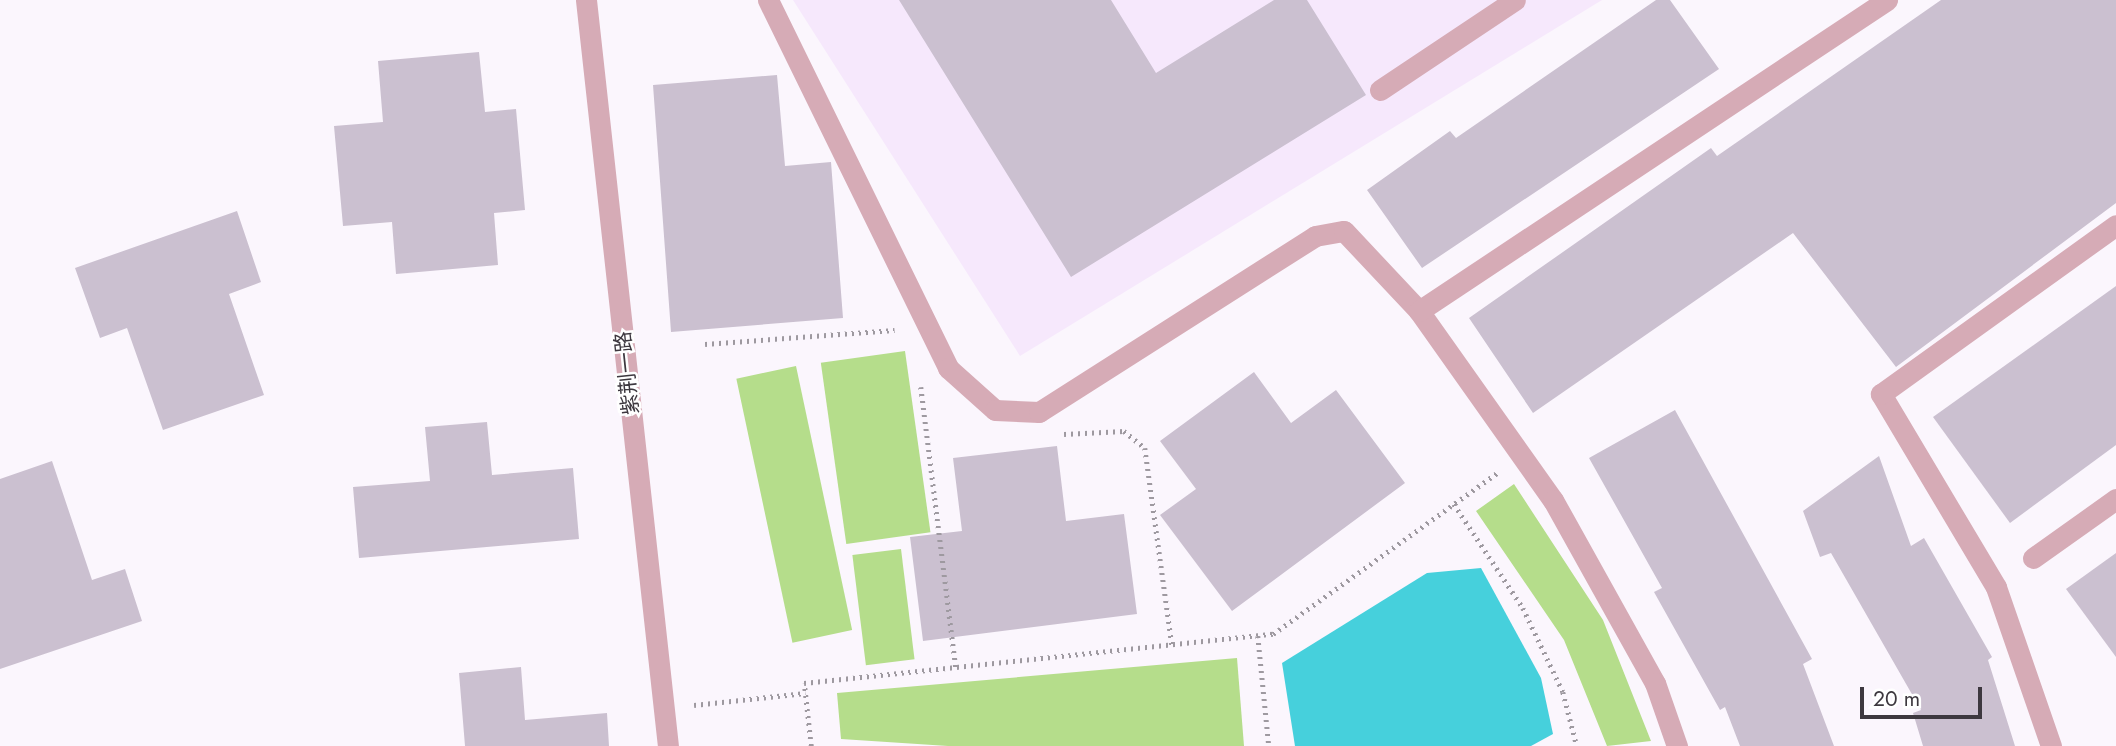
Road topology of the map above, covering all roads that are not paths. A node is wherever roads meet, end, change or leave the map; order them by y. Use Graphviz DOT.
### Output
graph roads {
  1 [pos="586,0"];
  2 [pos="768,0"];
  3 [pos="1515,0"];
  4 [pos="1887,0"];
  5 [pos="1380,90"];
  6 [pos="2116,225"];
  7 [pos="1419,311"];
  8 [pos="2116,499"];
  9 [pos="2033,558"];
  10 [pos="668,746"];
  11 [pos="1677,746"];
  12 [pos="2052,746"];
  1 -- 10 [label="street, 紫荆一路"];
  2 -- 7 [label="street"];
  3 -- 5 [label="street"];
  4 -- 7 [label="street"];
  6 -- 12 [label="street"];
  7 -- 11 [label="street"];
  8 -- 9 [label="street"];
}
